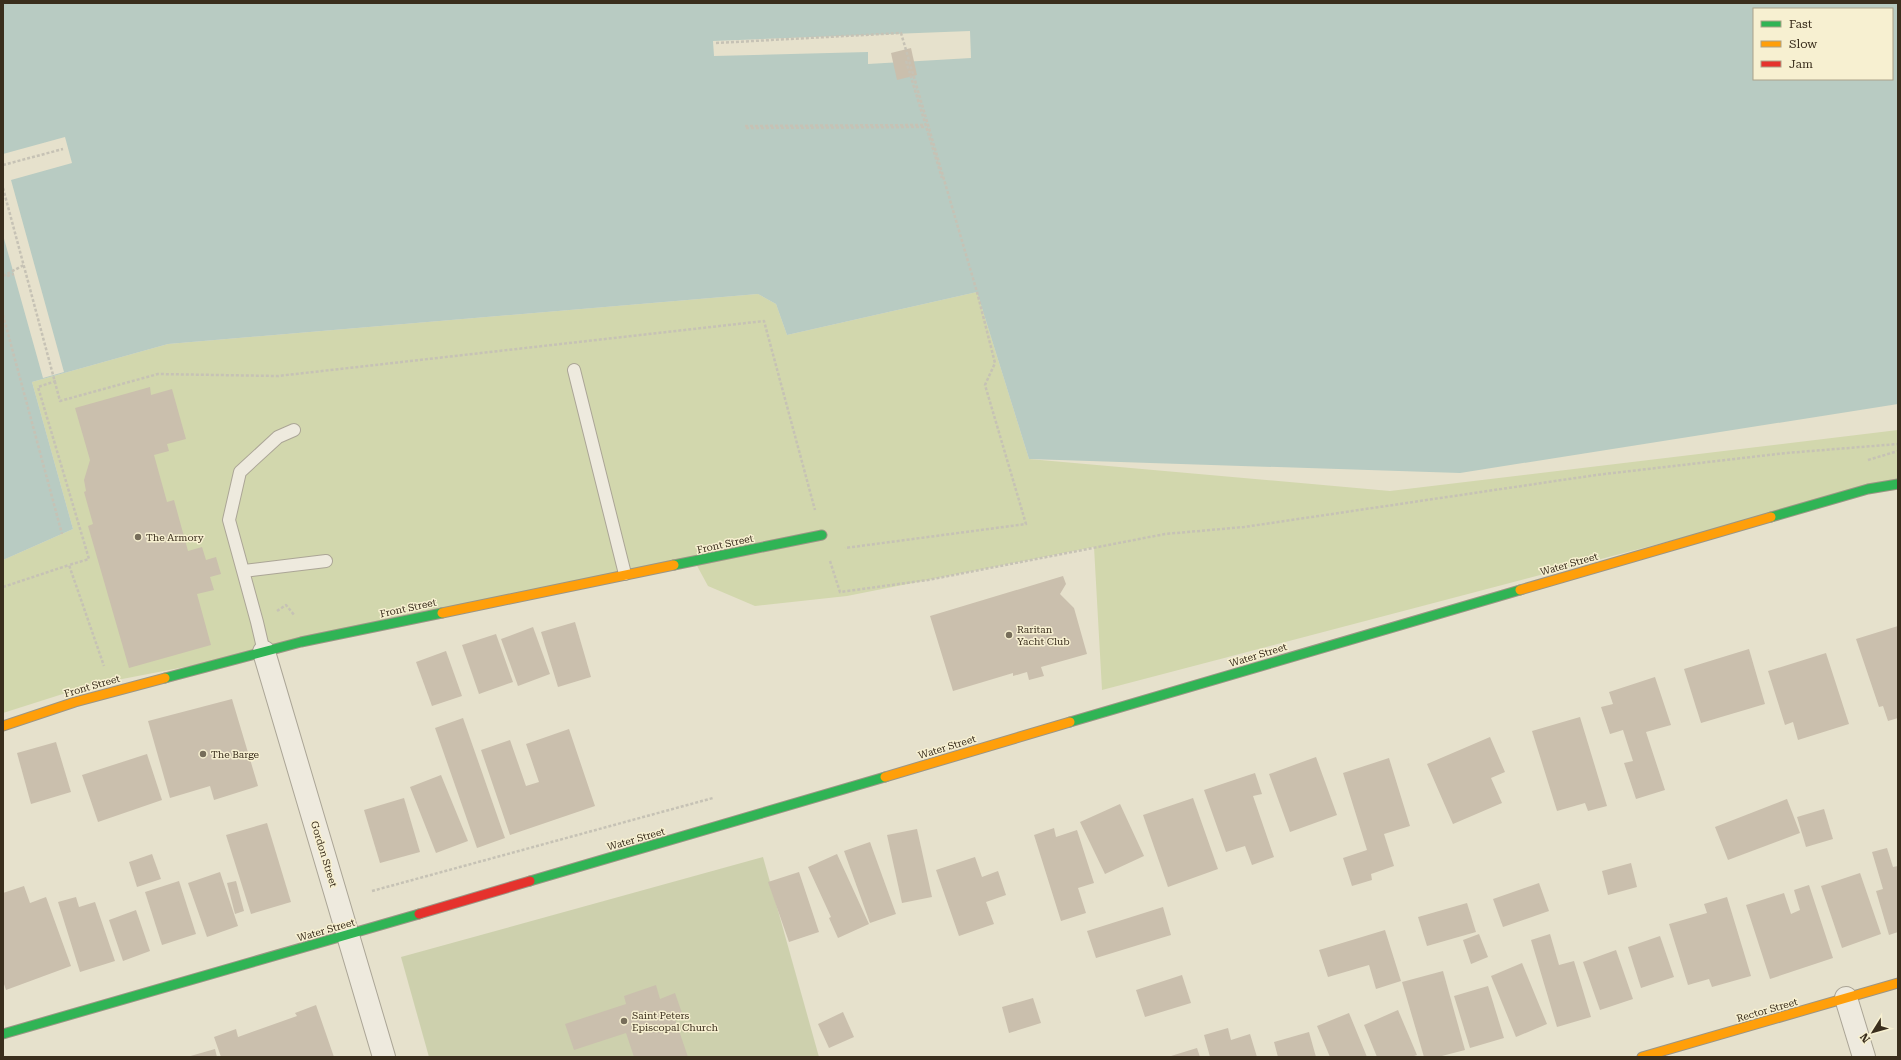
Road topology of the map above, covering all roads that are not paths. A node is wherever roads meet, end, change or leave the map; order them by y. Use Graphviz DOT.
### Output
graph roads {
  1 [pos="574,370"];
  2 [pos="294,430"];
  3 [pos="1898,484"];
  4 [pos="822,535"];
  5 [pos="326,561"];
  6 [pos="244,571"];
  7 [pos="625,574"];
  8 [pos="264,652"];
  9 [pos="3,726"];
  10 [pos="348,935"];
  11 [pos="1898,983"];
  12 [pos="1846,998"];
  13 [pos="3,1034"];
  14 [pos="384,1057"];
  15 [pos="1642,1057"];
  16 [pos="1864,1057"];
  1 -- 7 [label="lane"];
  2 -- 6 [label="lane"];
  3 -- 10 [label="street, Water Street"];
  4 -- 7 [label="street, Front Street"];
  5 -- 6 [label="lane"];
  6 -- 8 [label="lane"];
  7 -- 8 [label="street, Front Street"];
  8 -- 9 [label="street, Front Street"];
  8 -- 10 [label="street, Gordon Street"];
  10 -- 13 [label="street, Water Street"];
  10 -- 14 [label="street, Gordon Street"];
  11 -- 12 [label="street, Rector Street"];
  12 -- 15 [label="street, Rector Street"];
  12 -- 16 [label="street"];
}
